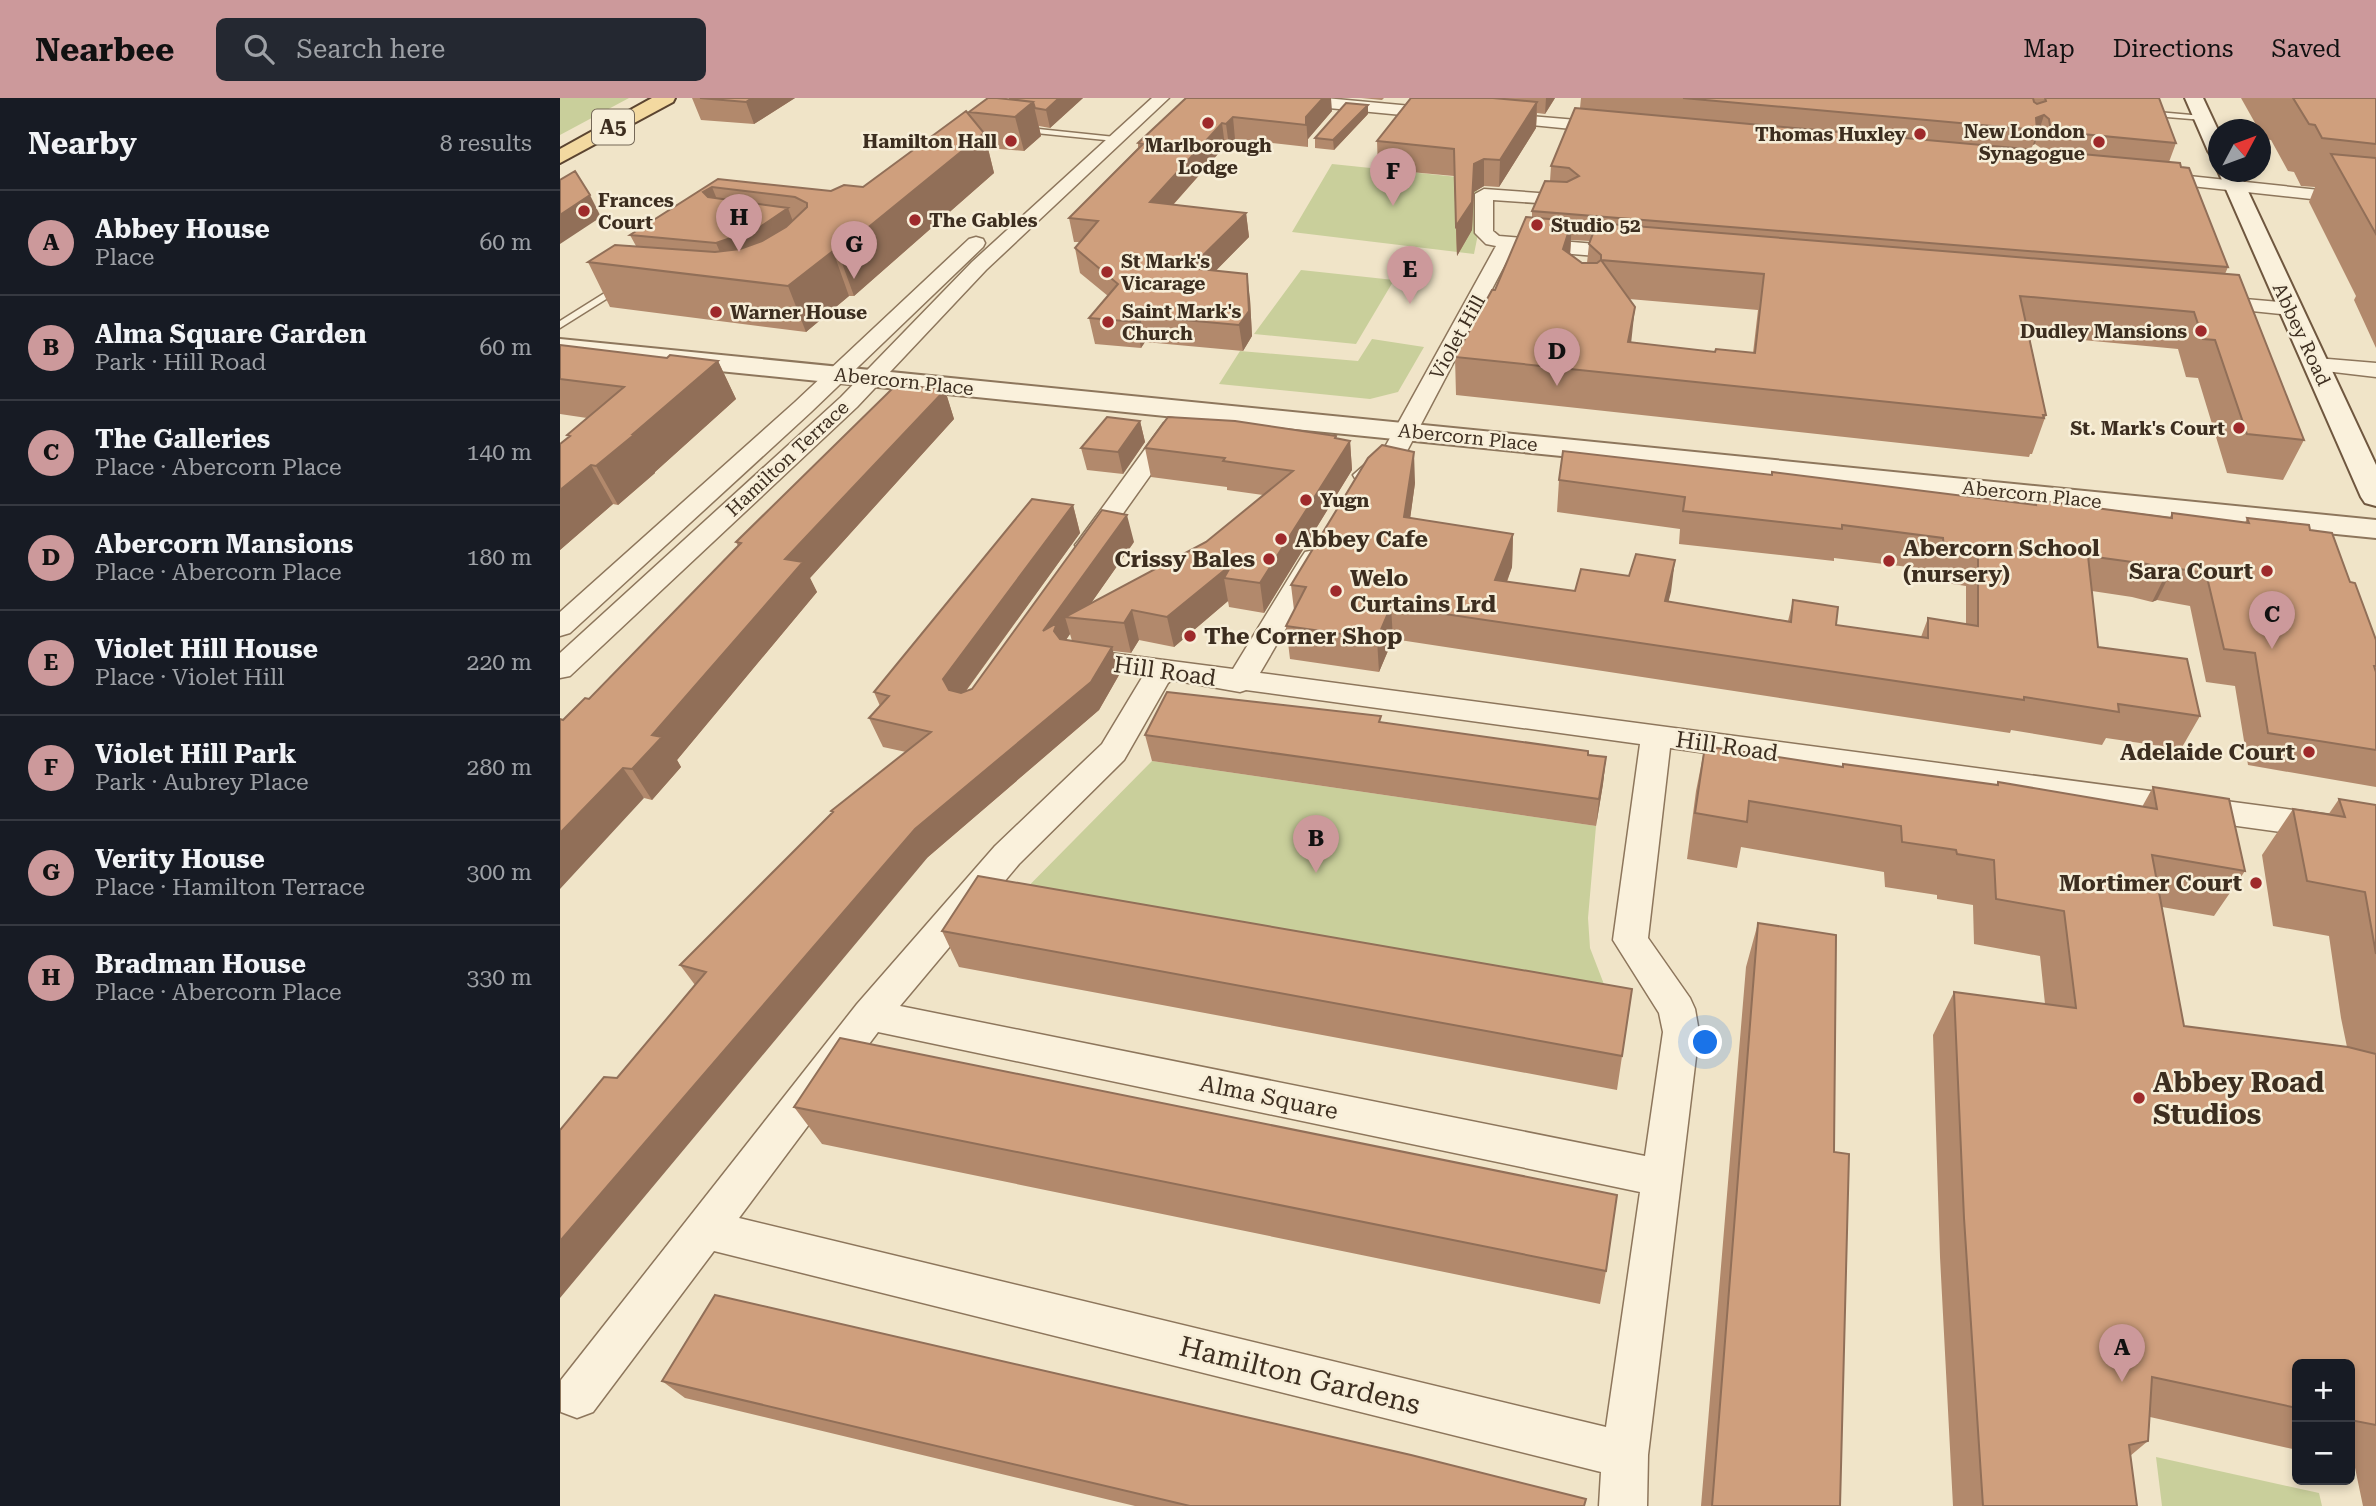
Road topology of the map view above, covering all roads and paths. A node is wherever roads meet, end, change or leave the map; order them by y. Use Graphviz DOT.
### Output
graph roads {
  1 [pos="666,98"];
  2 [pos="1139,98"];
  3 [pos="1161,98"];
  4 [pos="1276,98"];
  5 [pos="2194,98"];
  6 [pos="1374,103"];
  7 [pos="2140,113"];
  8 [pos="2203,118"];
  9 [pos="1003,127"];
  10 [pos="1627,129"];
  11 [pos="2208,129"];
  12 [pos="1093,137"];
  13 [pos="1115,139"];
  14 [pos="560,157"];
  15 [pos="2128,174"];
  16 [pos="2208,177"];
  17 [pos="2233,182"];
  18 [pos="2256,182"];
  19 [pos="1033,191"];
  20 [pos="1566,200"];
  21 [pos="2376,201"];
  22 [pos="993,227"];
  23 [pos="1507,243"];
  24 [pos="1587,249"];
  25 [pos="1656,255"];
  26 [pos="1578,272"];
  27 [pos="633,283"];
  28 [pos="2194,301"];
  29 [pos="2290,309"];
  30 [pos="560,325"];
  31 [pos="560,347"];
  32 [pos="2316,364"];
  33 [pos="2376,370"];
  34 [pos="838,374"];
  35 [pos="873,378"];
  36 [pos="1184,410"];
  37 [pos="1405,431"];
  38 [pos="2370,471"];
  39 [pos="2376,497"];
  40 [pos="1349,499"];
  41 [pos="2376,529"];
  42 [pos="1328,533"];
  43 [pos="1074,565"];
  44 [pos="560,627"];
  45 [pos="1079,658"];
  46 [pos="560,668"];
  47 [pos="1164,672"];
  48 [pos="1240,682"];
  49 [pos="1656,737"];
  50 [pos="2376,833"];
  51 [pos="870,1015"];
  52 [pos="1662,1178"];
  53 [pos="705,1229"];
  54 [pos="577,1395"];
  55 [pos="1625,1455"];
  56 [pos="1623,1506"];
  1 -- 14 [label="main road, A5"];
  2 -- 12 [label="street"];
  3 -- 13 [label="street, Hamilton Terrace"];
  4 -- 6 [label="street"];
  5 -- 8 [label="street"];
  6 -- 10 [label="street"];
  7 -- 8 [label="lane"];
  8 -- 11 [label="street"];
  9 -- 12 [label="lane"];
  12 -- 13 [label="lane"];
  12 -- 19 [label="street"];
  13 -- 35 [label="street, Hamilton Terrace"];
  15 -- 16 [label="street"];
  17 -- 29 [label="street, Abbey Road"];
  18 -- 21 [label="street"];
  20 -- 23 [label="street"];
  22 -- 34 [label="street, Hamilton Terrace"];
  23 -- 24 [label="street"];
  23 -- 37 [label="street, Violet Hill"];
  24 -- 25 [label="street"];
  24 -- 26 [label="street"];
  27 -- 30 [label="lane"];
  28 -- 29 [label="street"];
  29 -- 32 [label="street, Abbey Road"];
  31 -- 34 [label="street, Abercorn Place"];
  32 -- 33 [label="street"];
  32 -- 38 [label="street, Abbey Road"];
  34 -- 35 [label="street, Abercorn Place"];
  34 -- 44 [label="street, Hamilton Terrace"];
  35 -- 36 [label="street, Abercorn Place"];
  35 -- 46 [label="street, Hamilton Terrace"];
  36 -- 37 [label="street, Abercorn Place"];
  36 -- 43 [label="street"];
  37 -- 40 [label="street, Violet Hill"];
  37 -- 41 [label="street, Abercorn Place"];
  38 -- 39 [label="street, Abbey Road"];
  42 -- 48 [label="street"];
  45 -- 47 [label="street, Hill Road"];
  47 -- 48 [label="street, Hill Road"];
  47 -- 51 [label="street"];
  48 -- 49 [label="street, Hill Road"];
  49 -- 50 [label="street, Hill Road"];
  49 -- 52 [label="street"];
  51 -- 52 [label="street, Alma Square"];
  51 -- 53 [label="street"];
  52 -- 55 [label="street"];
  53 -- 54 [label="street"];
  53 -- 55 [label="street, Hamilton Gardens"];
  55 -- 56 [label="street"];
}
